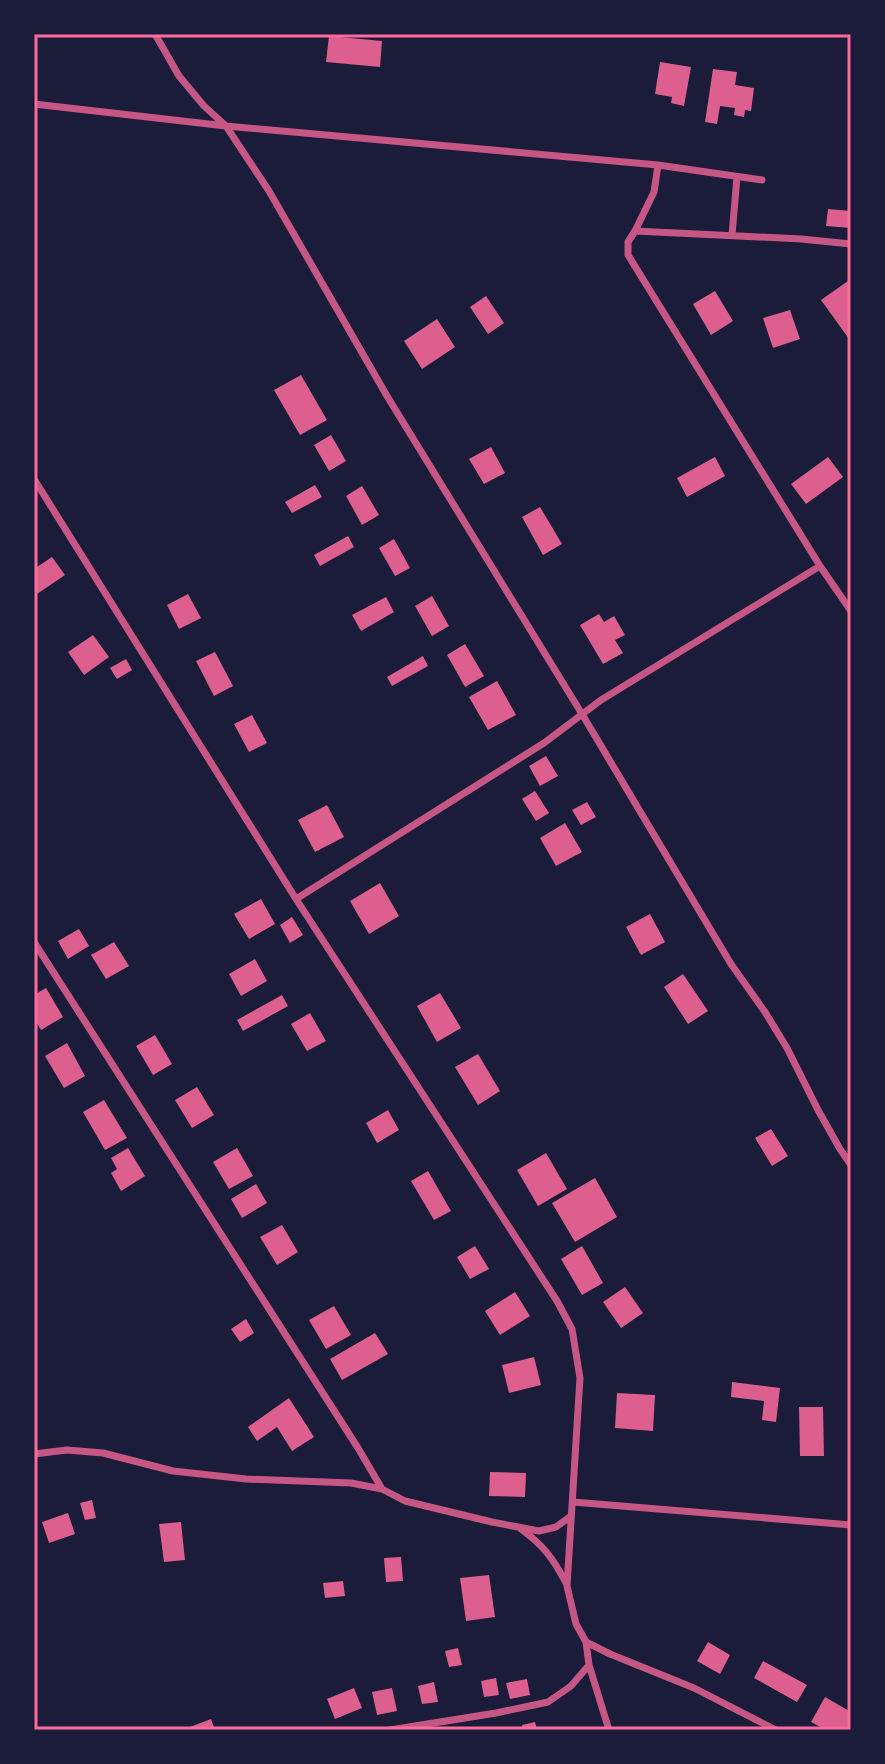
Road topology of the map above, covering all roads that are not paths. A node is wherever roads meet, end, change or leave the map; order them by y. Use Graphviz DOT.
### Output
graph roads {
  1 [pos="155,34"];
  2 [pos="34,104"];
  3 [pos="226,126"];
  4 [pos="658,165"];
  5 [pos="737,177"];
  6 [pos="762,180"];
  7 [pos="635,231"];
  8 [pos="732,235"];
  9 [pos="851,244"];
  10 [pos="34,479"];
  11 [pos="43,493"];
  12 [pos="34,499"];
  13 [pos="820,566"];
  14 [pos="851,611"];
  15 [pos="582,714"];
  16 [pos="296,899"];
  17 [pos="34,942"];
  18 [pos="851,1165"];
  19 [pos="34,1454"];
  20 [pos="382,1489"];
  21 [pos="573,1502"];
  22 [pos="571,1516"];
  23 [pos="851,1525"];
  24 [pos="519,1527"];
  25 [pos="567,1586"];
  26 [pos="586,1642"];
  27 [pos="589,1665"];
  28 [pos="390,1730"];
  29 [pos="609,1730"];
  30 [pos="776,1730"];
  1 -- 3 [label="street"];
  2 -- 3 [label="street"];
  3 -- 4 [label="street"];
  3 -- 15 [label="street"];
  4 -- 5 [label="street"];
  4 -- 7 [label="street"];
  5 -- 6 [label="street"];
  5 -- 8 [label="street"];
  7 -- 8 [label="street"];
  7 -- 13 [label="street"];
  8 -- 9 [label="street"];
  10 -- 11 [label="street"];
  11 -- 12 [label="street"];
  11 -- 16 [label="street"];
  13 -- 14 [label="street"];
  13 -- 15 [label="street"];
  15 -- 16 [label="street"];
  15 -- 18 [label="street"];
  16 -- 21 [label="street"];
  17 -- 20 [label="street"];
  19 -- 20 [label="street"];
  20 -- 24 [label="street"];
  21 -- 22 [label="street"];
  21 -- 23 [label="street"];
  22 -- 24 [label="street"];
  22 -- 25 [label="street"];
  24 -- 25 [label="street"];
  25 -- 26 [label="street"];
  26 -- 27 [label="street"];
  26 -- 30 [label="street"];
  27 -- 28 [label="street"];
  27 -- 29 [label="street"];
}
